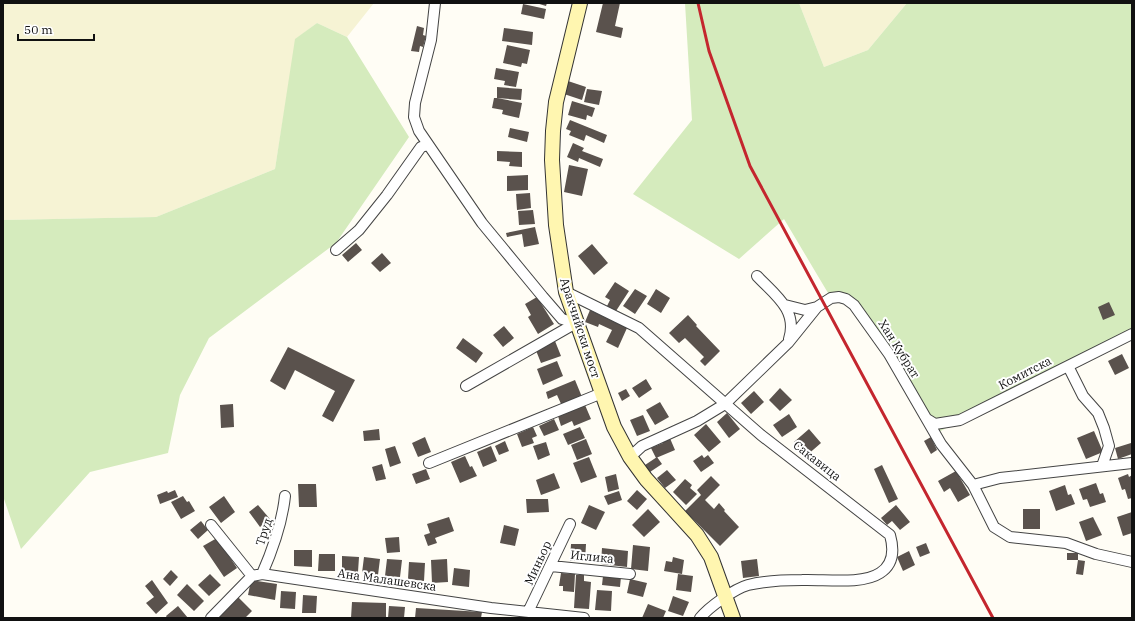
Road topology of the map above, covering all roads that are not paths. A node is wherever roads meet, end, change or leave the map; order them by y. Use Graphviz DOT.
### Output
graph roads {
  1 [pos="434,3"];
  2 [pos="580,3"];
  3 [pos="428,145"];
  4 [pos="336,250"];
  5 [pos="757,276"];
  6 [pos="566,292"];
  7 [pos="785,305"];
  8 [pos="817,307"];
  9 [pos="576,323"];
  10 [pos="1132,334"];
  11 [pos="788,343"];
  12 [pos="1068,366"];
  13 [pos="466,386"];
  14 [pos="602,393"];
  15 [pos="726,404"];
  16 [pos="927,419"];
  17 [pos="630,457"];
  18 [pos="429,463"];
  19 [pos="1132,463"];
  20 [pos="1102,466"];
  21 [pos="973,485"];
  22 [pos="284,496"];
  23 [pos="570,524"];
  24 [pos="211,525"];
  25 [pos="1132,562"];
  26 [pos="551,566"];
  27 [pos="630,574"];
  28 [pos="257,575"];
  29 [pos="726,597"];
  30 [pos="528,612"];
  31 [pos="490,613"];
  32 [pos="211,618"];
  33 [pos="584,618"];
  34 [pos="700,618"];
  35 [pos="733,618"];
  1 -- 3 [label="street"];
  2 -- 6 [label="main road, Аракчийски мост"];
  3 -- 4 [label="street"];
  3 -- 9 [label="street"];
  5 -- 7 [label="street"];
  6 -- 9 [label="main road, Аракчийски мост"];
  6 -- 15 [label="street, Сакавица"];
  7 -- 8 [label="street"];
  7 -- 11 [label="street"];
  8 -- 11 [label="street, Хан Кубрат"];
  8 -- 16 [label="street, Хан Кубрат"];
  9 -- 13 [label="street"];
  9 -- 14 [label="main road, Аракчийски мост"];
  10 -- 12 [label="street, Комитска"];
  11 -- 15 [label="street, Хан Кубрат"];
  12 -- 16 [label="street, Комитска"];
  12 -- 20 [label="street"];
  14 -- 17 [label="main road, Аракчийски мост"];
  14 -- 18 [label="street"];
  15 -- 17 [label="street, Хан Кубрат"];
  15 -- 29 [label="street, Сакавица"];
  16 -- 21 [label="street, Хан Кубрат"];
  17 -- 29 [label="main road, Аракчийски мост"];
  19 -- 20 [label="street"];
  20 -- 21 [label="street"];
  21 -- 25 [label="street, Хан Кубрат"];
  22 -- 28 [label="street, Труд"];
  23 -- 26 [label="street, Миньор"];
  24 -- 28 [label="street"];
  26 -- 27 [label="street, Иглика"];
  26 -- 30 [label="street, Миньор"];
  28 -- 31 [label="street, Ана Малашевска"];
  28 -- 32 [label="street, Труд"];
  29 -- 34 [label="street, Сакавица"];
  29 -- 35 [label="main road, Аракчийски мост"];
  30 -- 31 [label="street, Ана Малашевска"];
  30 -- 33 [label="street, Ана Малашевска"];
}
